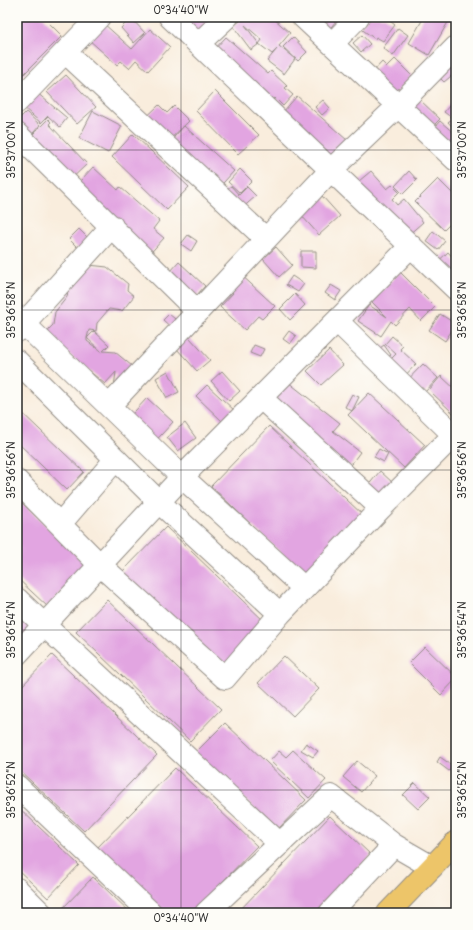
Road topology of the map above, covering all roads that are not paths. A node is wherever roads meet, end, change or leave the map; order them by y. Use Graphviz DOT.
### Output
graph roads {
  1 [pos="99,17"];
  2 [pos="170,17"];
  3 [pos="227,17"];
  4 [pos="303,17"];
  5 [pos="358,17"];
  6 [pos="198,44"];
  7 [pos="332,44"];
  8 [pos="456,47"];
  9 [pos="65,52"];
  10 [pos="17,102"];
  11 [pos="398,106"];
  12 [pos="17,134"];
  13 [pos="456,160"];
  14 [pos="331,170"];
  15 [pos="112,226"];
  16 [pos="266,239"];
  17 [pos="411,246"];
  18 [pos="456,289"];
  19 [pos="198,312"];
  20 [pos="337,321"];
  21 [pos="19,324"];
  22 [pos="17,361"];
  23 [pos="261,398"];
  24 [pos="109,406"];
  25 [pos="455,434"];
  26 [pos="116,459"];
  27 [pos="182,477"];
  28 [pos="17,481"];
  29 [pos="159,502"];
  30 [pos="381,508"];
  31 [pos="60,524"];
  32 [pos="100,565"];
  33 [pos="304,588"];
  34 [pos="17,598"];
  35 [pos="280,614"];
  36 [pos="44,626"];
  37 [pos="17,654"];
  38 [pos="17,786"];
  39 [pos="456,842"];
  40 [pos="280,844"];
  41 [pos="394,845"];
  42 [pos="432,867"];
  43 [pos="17,889"];
  44 [pos="41,913"];
  45 [pos="151,913"];
  46 [pos="206,913"];
  47 [pos="330,913"];
  48 [pos="388,913"];
  1 -- 9 [label="street"];
  2 -- 6 [label="street"];
  3 -- 6 [label="street"];
  4 -- 7 [label="street"];
  5 -- 7 [label="street"];
  6 -- 14 [label="street"];
  7 -- 11 [label="street"];
  8 -- 11 [label="street"];
  9 -- 10 [label="street"];
  9 -- 16 [label="street"];
  11 -- 13 [label="street"];
  11 -- 14 [label="street"];
  12 -- 15 [label="street"];
  14 -- 16 [label="street"];
  14 -- 17 [label="street"];
  15 -- 19 [label="street"];
  15 -- 21 [label="street"];
  16 -- 19 [label="street"];
  17 -- 18 [label="street"];
  17 -- 20 [label="street"];
  19 -- 24 [label="street"];
  20 -- 23 [label="street"];
  20 -- 25 [label="street"];
  21 -- 24 [label="street"];
  22 -- 26 [label="street"];
  23 -- 27 [label="street"];
  23 -- 30 [label="street"];
  24 -- 27 [label="street"];
  25 -- 30 [label="street"];
  26 -- 29 [label="street"];
  26 -- 31 [label="street"];
  27 -- 29 [label="street"];
  27 -- 33 [label="street"];
  28 -- 31 [label="street"];
  29 -- 32 [label="street"];
  29 -- 35 [label="street"];
  30 -- 33 [label="street"];
  31 -- 32 [label="street"];
  32 -- 35 [label="street"];
  32 -- 36 [label="street"];
  33 -- 35 [label="street"];
  34 -- 36 [label="street"];
  36 -- 37 [label="street"];
  36 -- 40 [label="street"];
  38 -- 45 [label="street"];
  39 -- 42 [label="main road"];
  40 -- 41 [label="street"];
  40 -- 46 [label="street"];
  41 -- 42 [label="street"];
  41 -- 47 [label="street"];
  42 -- 48 [label="main road"];
  43 -- 44 [label="street"];
}
